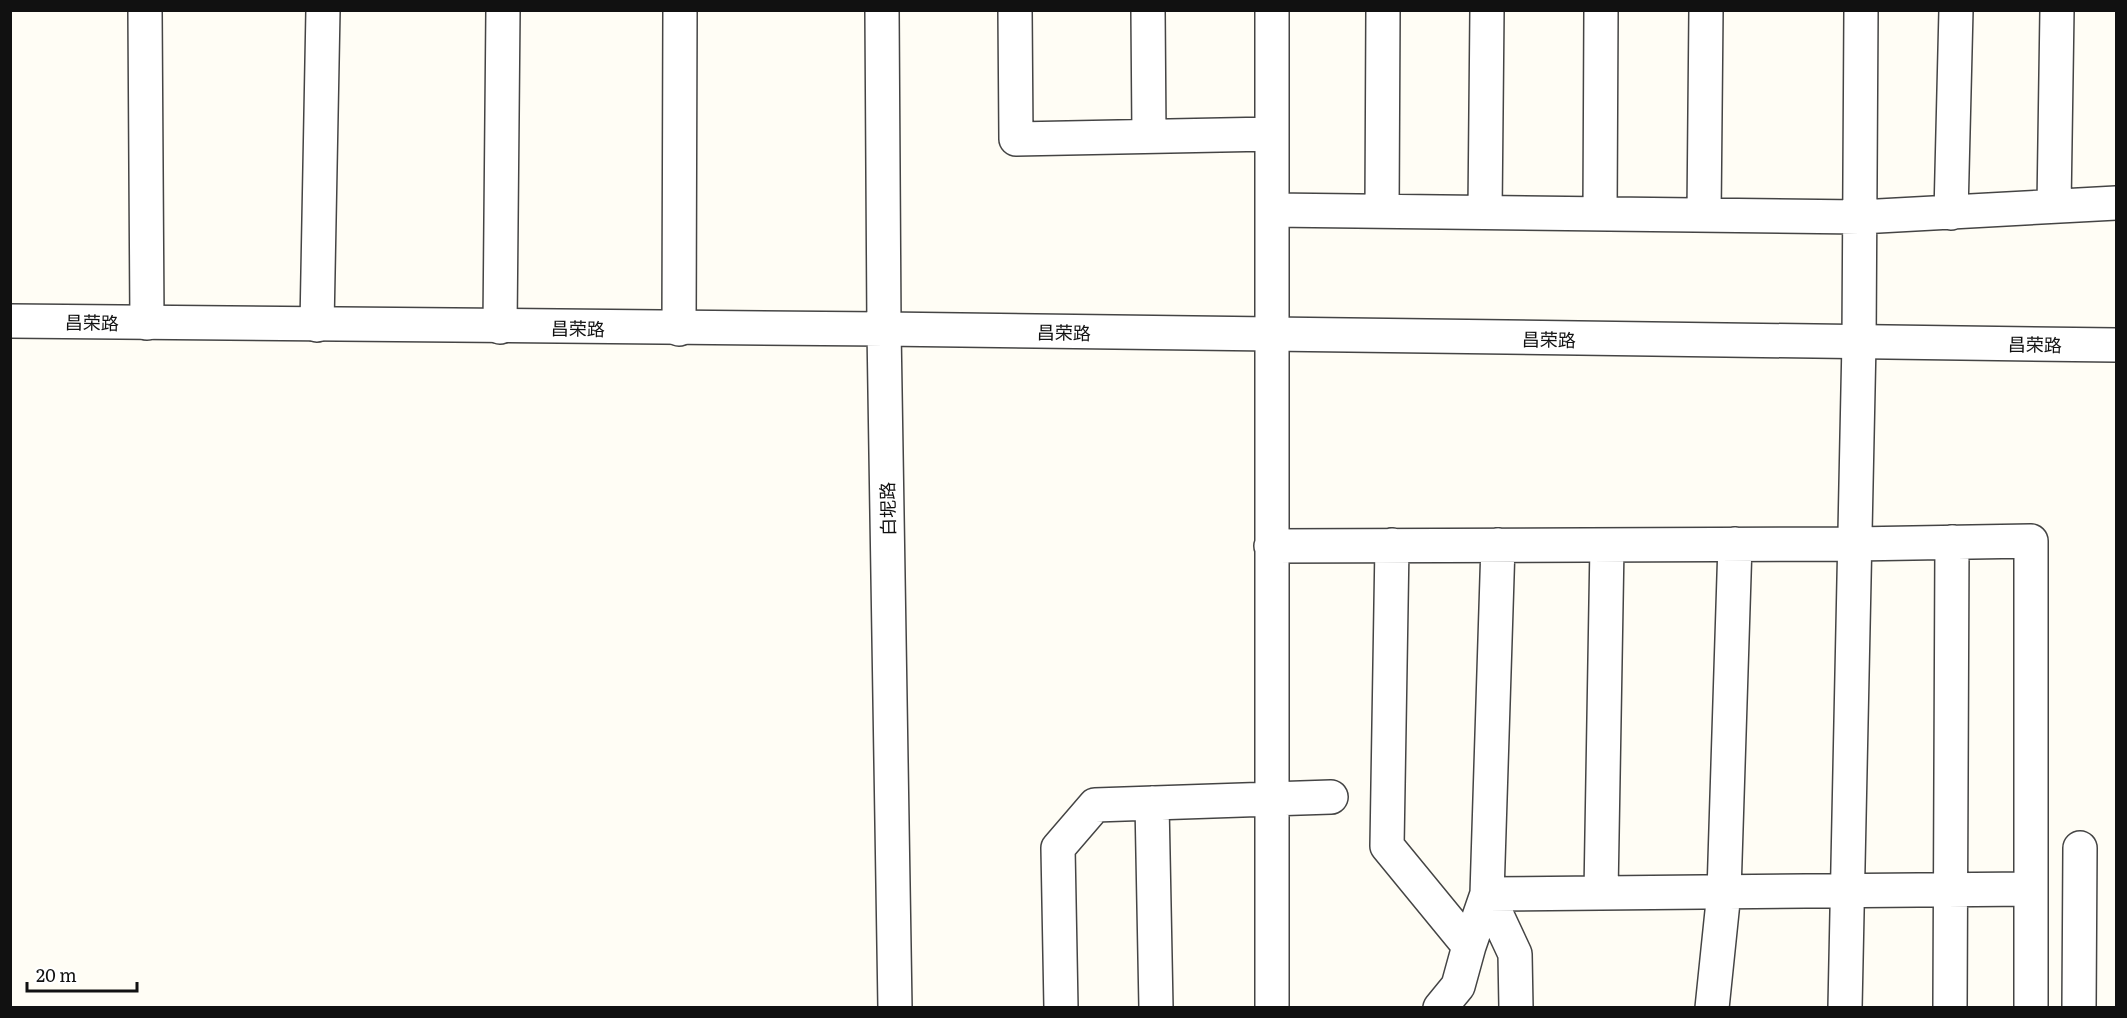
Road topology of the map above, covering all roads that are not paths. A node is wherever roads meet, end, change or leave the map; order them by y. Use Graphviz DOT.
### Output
graph roads {
  1 [pos="145,10"];
  2 [pos="323,10"];
  3 [pos="503,10"];
  4 [pos="680,10"];
  5 [pos="882,10"];
  6 [pos="1015,10"];
  7 [pos="1148,10"];
  8 [pos="1272,10"];
  9 [pos="1383,10"];
  10 [pos="1487,10"];
  11 [pos="1601,10"];
  12 [pos="1706,10"];
  13 [pos="1861,10"];
  14 [pos="1956,10"];
  15 [pos="2057,10"];
  16 [pos="1272,134"];
  17 [pos="1149,136"];
  18 [pos="2116,203"];
  19 [pos="2054,206"];
  20 [pos="1272,210"];
  21 [pos="1382,211"];
  22 [pos="1485,212"];
  23 [pos="1951,213"];
  24 [pos="1600,214"];
  25 [pos="1704,215"];
  26 [pos="1860,217"];
  27 [pos="10,321"];
  28 [pos="147,323"];
  29 [pos="317,325"];
  30 [pos="500,327"];
  31 [pos="679,329"];
  32 [pos="884,330"];
  33 [pos="1271,336"];
  34 [pos="1859,342"];
  35 [pos="2116,345"];
  36 [pos="1952,542"];
  37 [pos="1735,544"];
  38 [pos="1854,544"];
  39 [pos="1392,545"];
  40 [pos="1498,545"];
  41 [pos="1607,545"];
  42 [pos="1271,546"];
  43 [pos="1331,797"];
  44 [pos="1271,798"];
  45 [pos="1152,803"];
  46 [pos="2080,848"];
  47 [pos="2031,889"];
  48 [pos="1724,891"];
  49 [pos="1847,891"];
  50 [pos="1950,891"];
  51 [pos="1601,893"];
  52 [pos="1487,894"];
  53 [pos="1469,946"];
  54 [pos="895,1008"];
  55 [pos="1061,1008"];
  56 [pos="1156,1008"];
  57 [pos="1272,1008"];
  58 [pos="1440,1008"];
  59 [pos="1516,1008"];
  60 [pos="1712,1008"];
  61 [pos="1845,1008"];
  62 [pos="1950,1008"];
  63 [pos="2031,1008"];
  64 [pos="2079,1008"];
  1 -- 28 [label="street"];
  2 -- 29 [label="street"];
  3 -- 30 [label="street"];
  4 -- 31 [label="street"];
  5 -- 32 [label="street, 白坭路"];
  6 -- 17 [label="street"];
  7 -- 17 [label="street"];
  8 -- 16 [label="street"];
  9 -- 21 [label="street"];
  10 -- 22 [label="street"];
  11 -- 24 [label="street"];
  12 -- 25 [label="street"];
  13 -- 26 [label="street"];
  14 -- 23 [label="street"];
  15 -- 19 [label="street"];
  16 -- 17 [label="street"];
  16 -- 20 [label="street"];
  18 -- 19 [label="street"];
  19 -- 23 [label="street"];
  20 -- 21 [label="street"];
  20 -- 33 [label="street"];
  21 -- 22 [label="street"];
  22 -- 24 [label="street"];
  23 -- 26 [label="street"];
  24 -- 25 [label="street"];
  25 -- 26 [label="street"];
  26 -- 34 [label="street"];
  27 -- 28 [label="street, 昌荣路"];
  28 -- 29 [label="street, 昌荣路"];
  29 -- 30 [label="street, 昌荣路"];
  30 -- 31 [label="street, 昌荣路"];
  31 -- 32 [label="street, 昌荣路"];
  32 -- 33 [label="street, 昌荣路"];
  32 -- 54 [label="street, 白坭路"];
  33 -- 34 [label="street, 昌荣路"];
  33 -- 42 [label="street"];
  34 -- 35 [label="street, 昌荣路"];
  34 -- 38 [label="street"];
  36 -- 38 [label="street"];
  36 -- 47 [label="street"];
  36 -- 50 [label="street"];
  37 -- 38 [label="street"];
  37 -- 41 [label="street"];
  37 -- 48 [label="street"];
  38 -- 49 [label="street"];
  39 -- 40 [label="street"];
  39 -- 42 [label="street"];
  39 -- 53 [label="street"];
  40 -- 41 [label="street"];
  40 -- 52 [label="street"];
  41 -- 51 [label="street"];
  42 -- 44 [label="street"];
  43 -- 44 [label="street"];
  44 -- 45 [label="street"];
  44 -- 57 [label="street"];
  45 -- 55 [label="street"];
  45 -- 56 [label="street"];
  46 -- 64 [label="street"];
  47 -- 50 [label="street"];
  47 -- 63 [label="street"];
  48 -- 49 [label="street"];
  48 -- 51 [label="street"];
  48 -- 60 [label="street"];
  49 -- 50 [label="street"];
  49 -- 61 [label="street"];
  50 -- 62 [label="street"];
  51 -- 52 [label="street"];
  52 -- 53 [label="street"];
  52 -- 59 [label="street"];
  53 -- 58 [label="street"];
}
